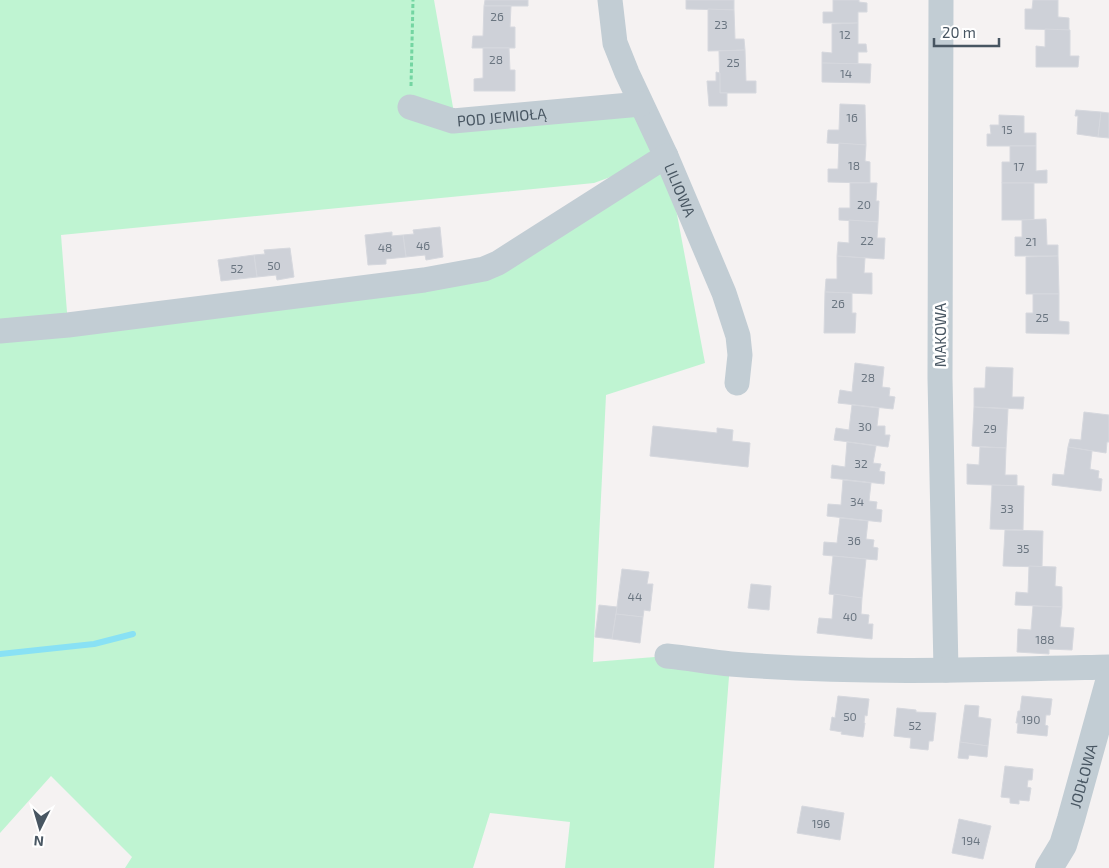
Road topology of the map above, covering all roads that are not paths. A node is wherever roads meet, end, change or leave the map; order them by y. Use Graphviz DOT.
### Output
graph roads {
  1 [pos="610,0"];
  2 [pos="941,0"];
  3 [pos="641,104"];
  4 [pos="410,107"];
  5 [pos="666,156"];
  6 [pos="0,331"];
  7 [pos="737,383"];
  8 [pos="667,656"];
  9 [pos="1109,667"];
  10 [pos="946,670"];
  11 [pos="1109,682"];
  12 [pos="1050,868"];
  1 -- 3 [label="street, LILIOWA"];
  2 -- 10 [label="street, MAKOWA"];
  3 -- 4 [label="street, POD JEMIOŁĄ"];
  3 -- 5 [label="street, LILIOWA"];
  5 -- 6 [label="street"];
  5 -- 7 [label="street, LILIOWA"];
  8 -- 10 [label="street"];
  9 -- 10 [label="street"];
  11 -- 12 [label="street, JODŁOWA"];
}
